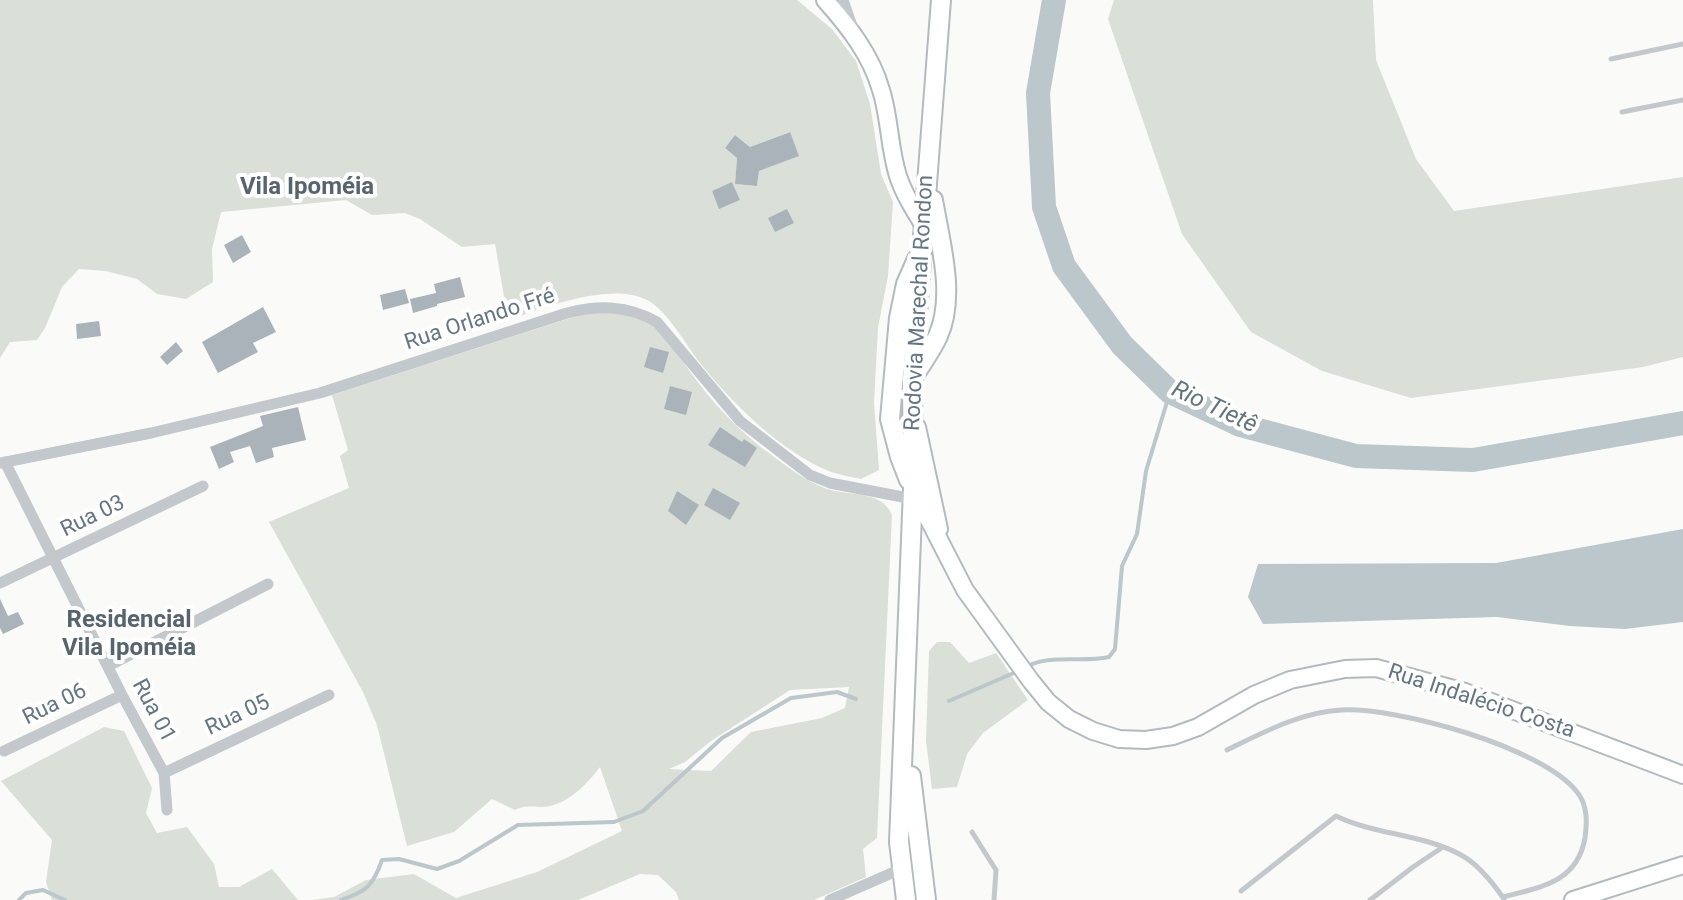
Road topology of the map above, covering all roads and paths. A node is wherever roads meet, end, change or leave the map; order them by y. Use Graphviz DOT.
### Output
graph roads {
  1 [pos="825,0"];
  2 [pos="843,0"];
  3 [pos="941,0"];
  4 [pos="855,34"];
  5 [pos="1683,44"];
  6 [pos="1611,59"];
  7 [pos="1683,100"];
  8 [pos="1622,112"];
  9 [pos="928,170"];
  10 [pos="924,226"];
  11 [pos="914,281"];
  12 [pos="945,285"];
  13 [pos="912,380"];
  14 [pos="912,403"];
  15 [pos="3,462"];
  16 [pos="203,486"];
  17 [pos="913,494"];
  18 [pos="944,550"];
  19 [pos="55,558"];
  20 [pos="0,583"];
  21 [pos="268,584"];
  22 [pos="108,666"];
  23 [pos="122,695"];
  24 [pos="329,695"];
  25 [pos="906,703"];
  26 [pos="1227,750"];
  27 [pos="4,751"];
  28 [pos="164,773"];
  29 [pos="1683,775"];
  30 [pos="167,810"];
  31 [pos="972,832"];
  32 [pos="1443,847"];
  33 [pos="1683,865"];
  34 [pos="901,869"];
  35 [pos="1241,891"];
  36 [pos="1504,898"];
  37 [pos="830,900"];
  38 [pos="906,900"];
  39 [pos="926,900"];
  40 [pos="994,900"];
  41 [pos="1370,900"];
  42 [pos="1573,900"];
  1 -- 4 [label="main road"];
  2 -- 4 [label="street"];
  3 -- 9 [label="main road, Rodovia Marechal Rondon"];
  4 -- 10 [label="main road"];
  5 -- 6 [label="lane"];
  7 -- 8 [label="lane"];
  9 -- 10 [label="main road, Rodovia Marechal Rondon"];
  9 -- 12 [label="main road"];
  10 -- 11 [label="main road, Rodovia Marechal Rondon"];
  11 -- 12 [label="main road"];
  11 -- 13 [label="main road, Rodovia Marechal Rondon"];
  11 -- 17 [label="main road"];
  12 -- 13 [label="main road"];
  13 -- 14 [label="main road, Rodovia Marechal Rondon"];
  14 -- 17 [label="main road, Rodovia Marechal Rondon"];
  14 -- 18 [label="main road, Rua Indalécio Costa"];
  15 -- 17 [label="street, Rua Orlando Fré"];
  15 -- 19 [label="street, Rua 01"];
  16 -- 19 [label="street, Rua 03"];
  17 -- 18 [label="main road, Rua Indalécio Costa"];
  17 -- 25 [label="main road, Rodovia Marechal Rondon"];
  18 -- 29 [label="main road, Rua Indalécio Costa"];
  19 -- 20 [label="street, Rua 03"];
  19 -- 22 [label="street, Rua 01"];
  21 -- 22 [label="street"];
  22 -- 23 [label="street, Rua 01"];
  23 -- 27 [label="street, Rua 06"];
  23 -- 28 [label="street, Rua 01"];
  24 -- 28 [label="street, Rua 05"];
  25 -- 34 [label="main road, Rodovia Marechal Rondon"];
  25 -- 39 [label="main road, Rodovia Marechal Rondon"];
  26 -- 36 [label="lane"];
  28 -- 30 [label="street, Rua 01"];
  31 -- 40 [label="lane"];
  32 -- 35 [label="lane"];
  32 -- 36 [label="lane"];
  32 -- 41 [label="lane"];
  33 -- 42 [label="main road"];
  34 -- 37 [label="street"];
  34 -- 38 [label="main road, Rodovia Marechal Rondon"];
}
